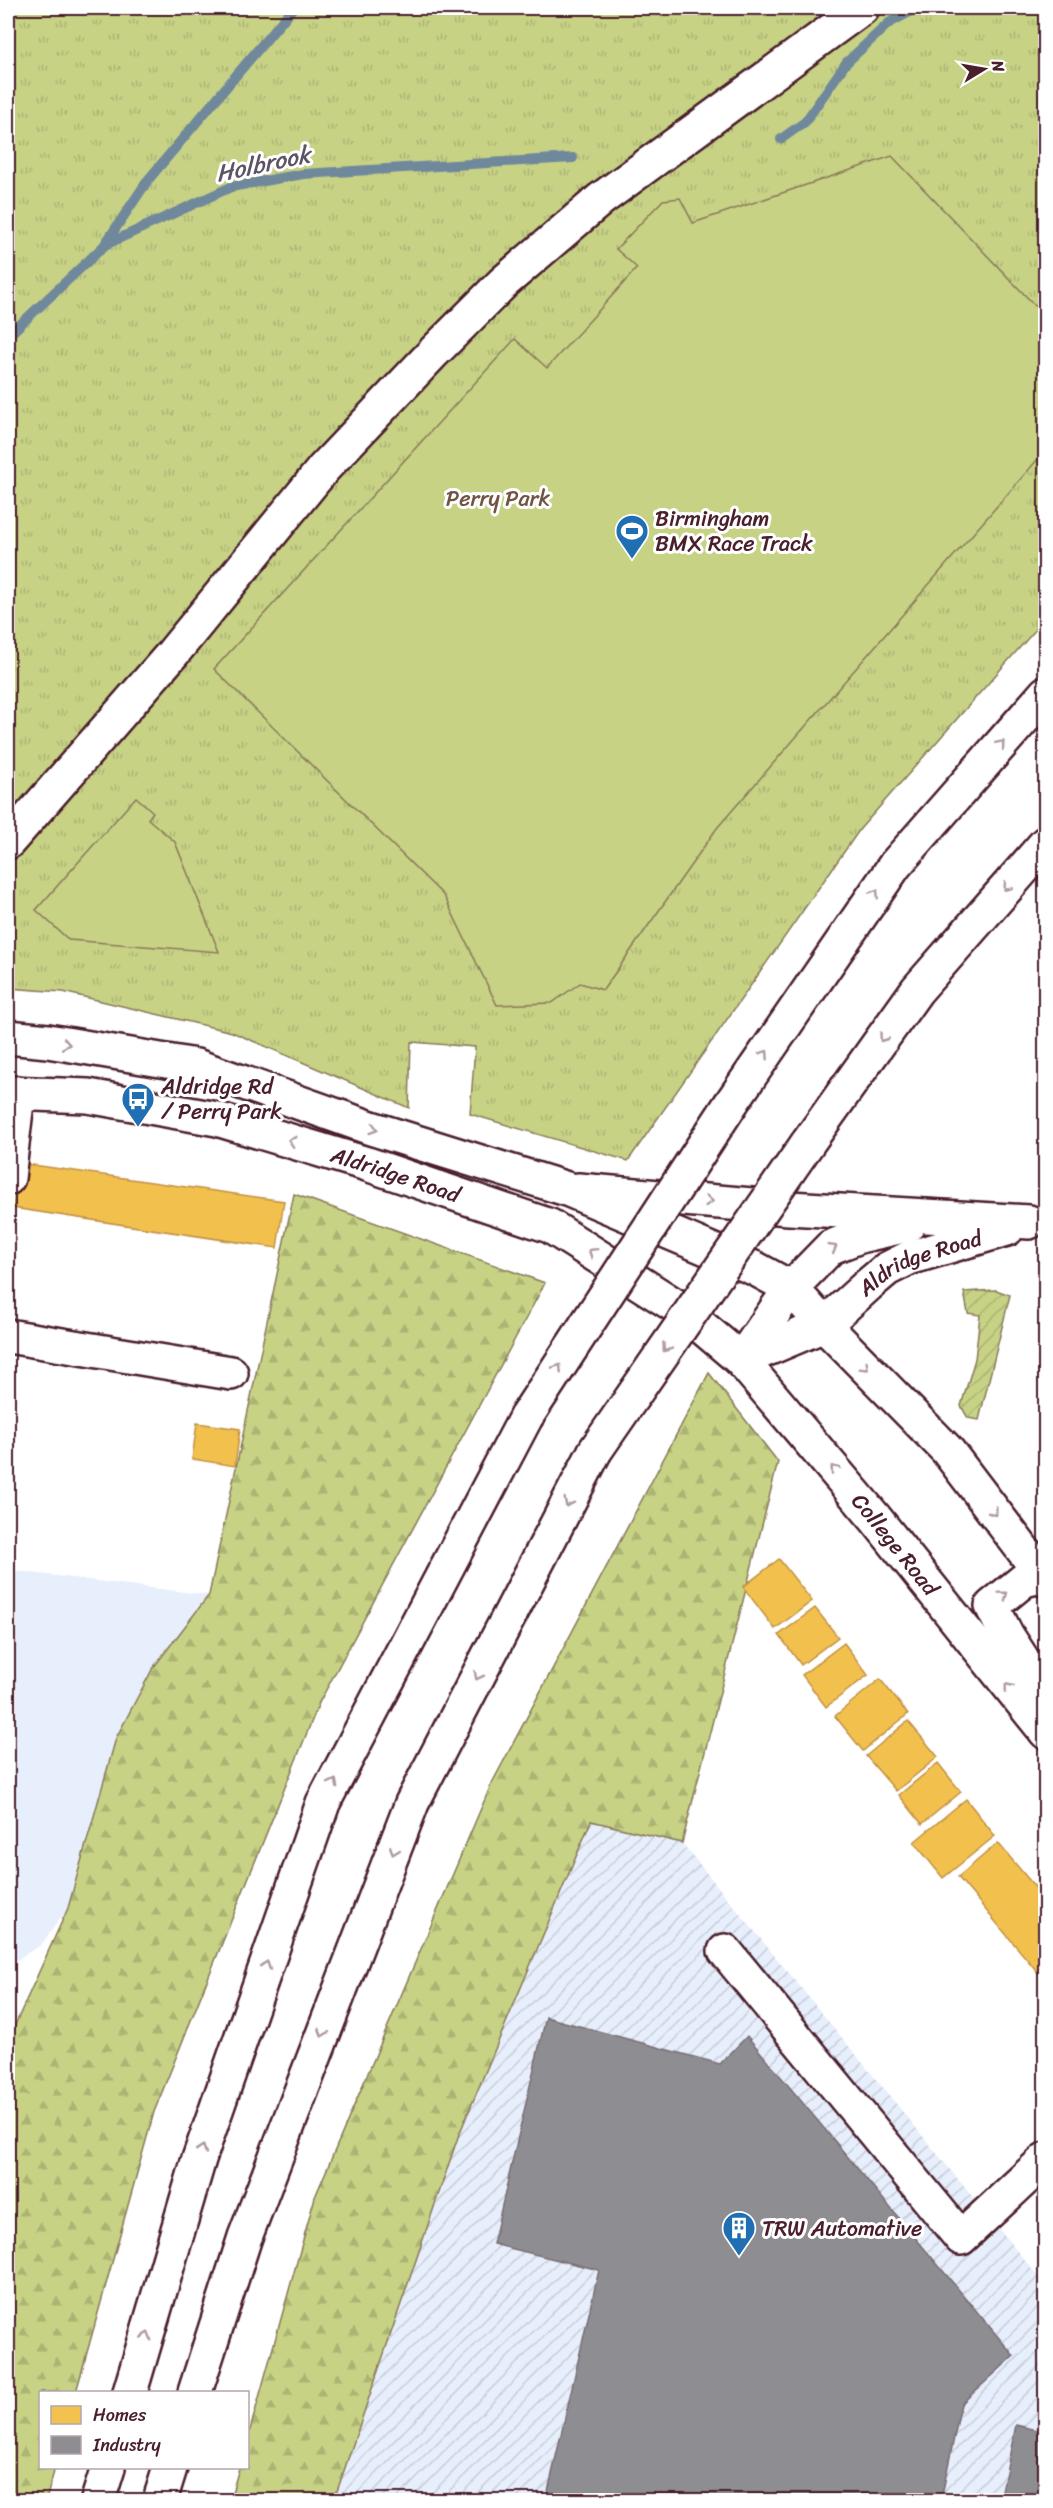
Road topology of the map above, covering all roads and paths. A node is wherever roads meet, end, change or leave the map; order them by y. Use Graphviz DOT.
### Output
graph roads {
  1 [pos="862,8"];
  2 [pos="1046,693"];
  3 [pos="8,842"];
  4 [pos="1046,843"];
  5 [pos="8,1037"];
  6 [pos="13,1093"];
  7 [pos="8,1178"];
  8 [pos="567,1189"];
  9 [pos="945,1217"];
  10 [pos="1037,1220"];
  11 [pos="791,1288"];
  12 [pos="824,1325"];
  13 [pos="8,1336"];
  14 [pos="741,1360"];
  15 [pos="231,1372"];
  16 [pos="1044,1578"];
  17 [pos="1046,1696"];
  18 [pos="1046,1732"];
  19 [pos="725,1951"];
  20 [pos="1046,2159"];
  21 [pos="130,2391"];
  22 [pos="195,2391"];
  23 [pos="108,2469"];
  24 [pos="170,2469"];
  25 [pos="98,2500"];
  26 [pos="160,2500"];
  1 -- 3 [label="main road"];
  21 -- 2 [label="main road, one-way, bridge"];
  4 -- 22 [label="main road, one-way, bridge"];
  5 -- 8 [label="main road, Aldridge Road, one-way"];
  6 -- 7 [label="main road"];
  14 -- 6 [label="main road, Aldridge Road, one-way"];
  8 -- 9 [label="main road, Aldridge Road, one-way"];
  8 -- 11 [label="main road, Aldridge Road"];
  9 -- 10 [label="main road, Aldridge Road"];
  11 -- 9 [label="main road, Aldridge Road, one-way"];
  10 -- 12 [label="main road, Aldridge Road"];
  11 -- 12 [label="main road, Aldridge Road"];
  11 -- 14 [label="main road, Aldridge Road"];
  12 -- 14 [label="main road, Aldridge Road"];
  12 -- 16 [label="main road, one-way"];
  13 -- 15 [label="main road"];
  18 -- 14 [label="main road, College Road, one-way"];
  17 -- 16 [label="main road, one-way"];
  19 -- 20 [label="main road"];
  23 -- 25 [label="main road"];
  24 -- 26 [label="main road"];
}
